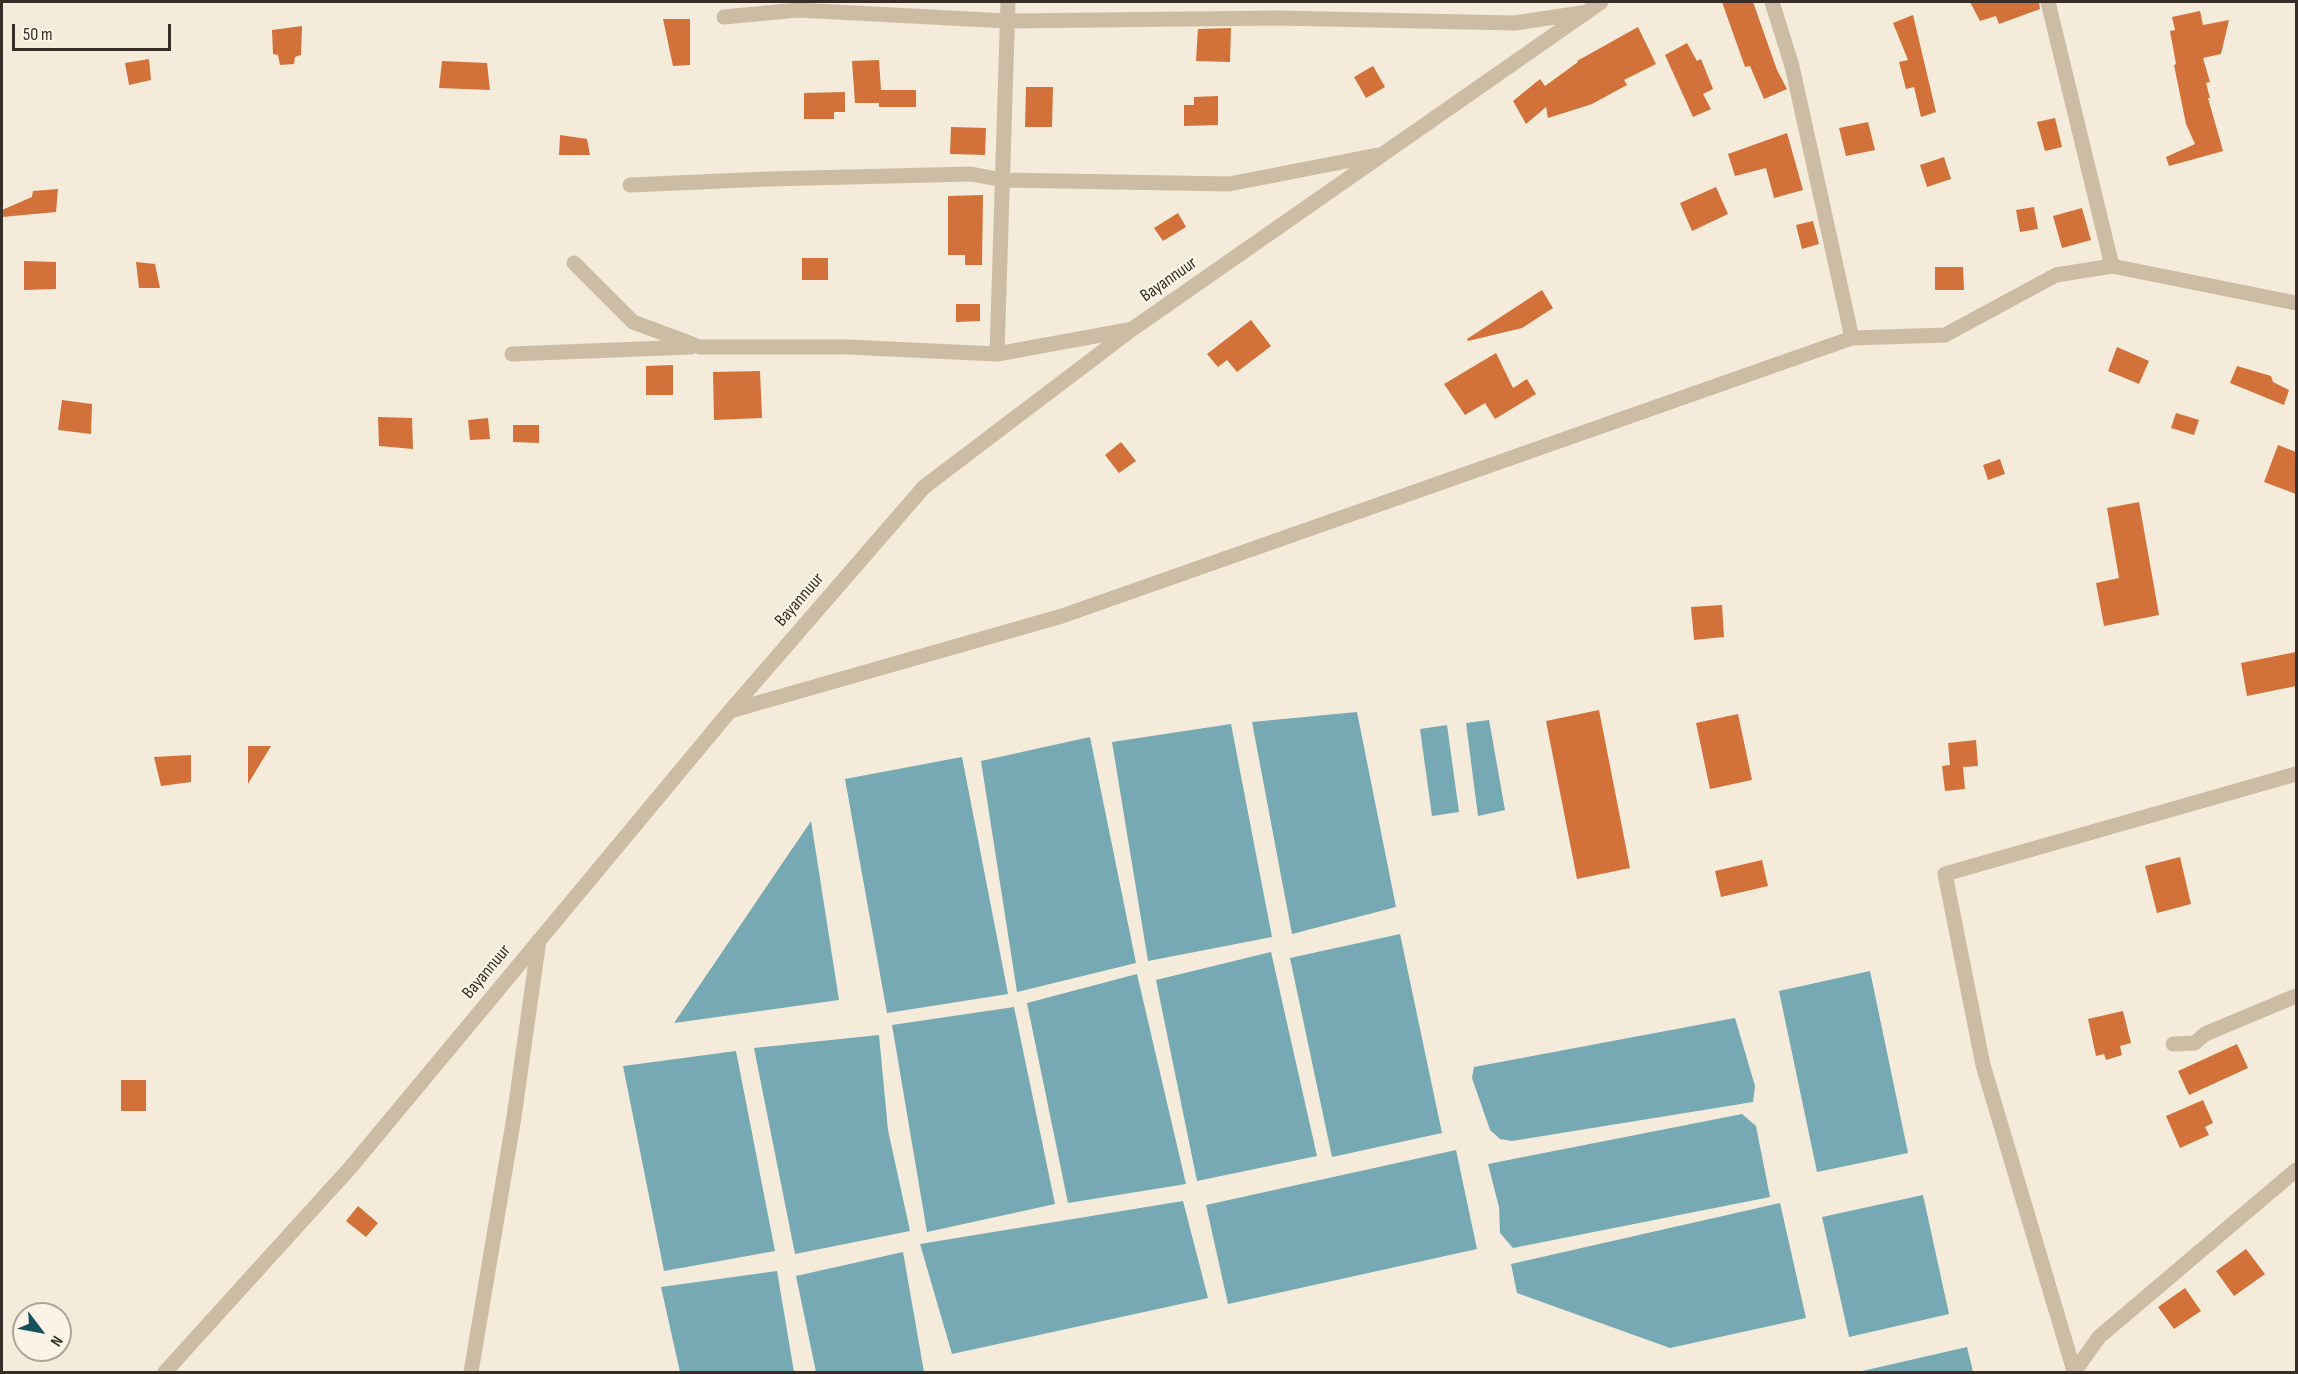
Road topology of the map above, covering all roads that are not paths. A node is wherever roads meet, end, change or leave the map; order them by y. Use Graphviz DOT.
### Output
graph roads {
  1 [pos="1008,2"];
  2 [pos="1601,2"];
  3 [pos="1772,2"];
  4 [pos="2048,2"];
  5 [pos="1586,12"];
  6 [pos="724,17"];
  7 [pos="1008,21"];
  8 [pos="1384,153"];
  9 [pos="1003,180"];
  10 [pos="630,186"];
  11 [pos="574,263"];
  12 [pos="2112,266"];
  13 [pos="2296,303"];
  14 [pos="1131,330"];
  15 [pos="1852,338"];
  16 [pos="700,347"];
  17 [pos="512,354"];
  18 [pos="996,354"];
  19 [pos="730,711"];
  20 [pos="2296,774"];
  21 [pos="539,940"];
  22 [pos="2296,996"];
  23 [pos="2174,1044"];
  24 [pos="2296,1170"];
  25 [pos="165,1372"];
  26 [pos="471,1372"];
  27 [pos="2074,1372"];
  1 -- 7 [label="street"];
  2 -- 5 [label="street, Bayannuur"];
  3 -- 15 [label="street"];
  4 -- 12 [label="street"];
  5 -- 7 [label="street"];
  5 -- 8 [label="street, Bayannuur"];
  6 -- 7 [label="street"];
  7 -- 9 [label="street"];
  8 -- 9 [label="street"];
  8 -- 14 [label="street, Bayannuur"];
  9 -- 10 [label="street"];
  9 -- 18 [label="street"];
  11 -- 16 [label="street"];
  12 -- 13 [label="street"];
  12 -- 15 [label="street"];
  14 -- 18 [label="street"];
  14 -- 19 [label="street, Bayannuur"];
  15 -- 19 [label="street"];
  16 -- 17 [label="street"];
  16 -- 18 [label="street"];
  19 -- 21 [label="street, Bayannuur"];
  20 -- 27 [label="street"];
  21 -- 25 [label="street, Bayannuur"];
  21 -- 26 [label="street"];
  22 -- 23 [label="street"];
  24 -- 27 [label="street"];
}
